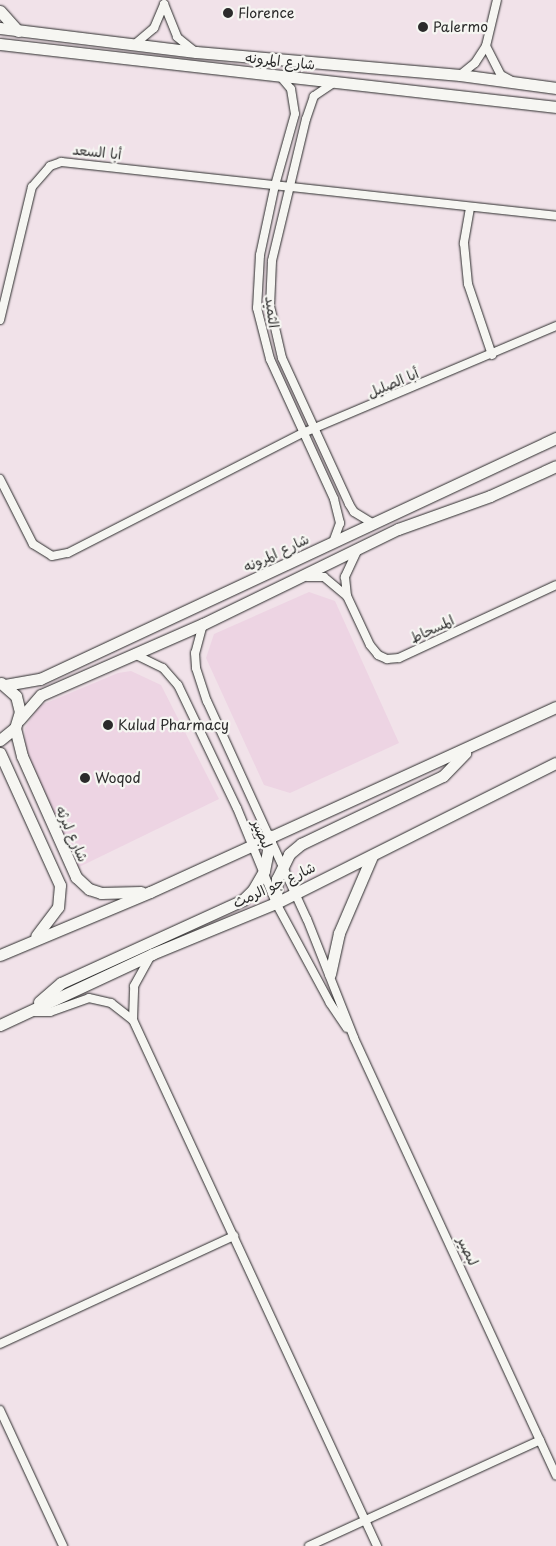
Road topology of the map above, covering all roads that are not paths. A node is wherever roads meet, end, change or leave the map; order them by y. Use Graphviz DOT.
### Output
graph roads {
  1 [pos="497,0"];
  2 [pos="164,2"];
  3 [pos="0,11"];
  4 [pos="0,28"];
  5 [pos="18,31"];
  6 [pos="135,44"];
  7 [pos="3,46"];
  8 [pos="486,46"];
  9 [pos="196,52"];
  10 [pos="460,75"];
  11 [pos="280,76"];
  12 [pos="336,82"];
  13 [pos="513,82"];
  14 [pos="556,88"];
  15 [pos="556,107"];
  16 [pos="275,185"];
  17 [pos="288,186"];
  18 [pos="470,208"];
  19 [pos="556,216"];
  20 [pos="0,320"];
  21 [pos="556,326"];
  22 [pos="492,354"];
  23 [pos="314,429"];
  24 [pos="303,433"];
  25 [pos="556,438"];
  26 [pos="556,466"];
  27 [pos="0,479"];
  28 [pos="8,498"];
  29 [pos="0,502"];
  30 [pos="372,523"];
  31 [pos="333,542"];
  32 [pos="357,551"];
  33 [pos="300,578"];
  34 [pos="556,585"];
  35 [pos="347,596"];
  36 [pos="204,624"];
  37 [pos="134,654"];
  38 [pos="2,684"];
  39 [pos="556,707"];
  40 [pos="17,724"];
  41 [pos="0,740"];
  42 [pos="469,748"];
  43 [pos="0,753"];
  44 [pos="556,763"];
  45 [pos="271,836"];
  46 [pos="253,845"];
  47 [pos="372,856"];
  48 [pos="283,867"];
  49 [pos="264,871"];
  50 [pos="150,892"];
  51 [pos="296,892"];
  52 [pos="276,902"];
  53 [pos="33,939"];
  54 [pos="152,954"];
  55 [pos="0,955"];
  56 [pos="330,974"];
  57 [pos="28,1012"];
  58 [pos="133,1020"];
  59 [pos="0,1024"];
  60 [pos="354,1038"];
  61 [pos="234,1236"];
  62 [pos="0,1344"];
  63 [pos="0,1410"];
  64 [pos="540,1440"];
  65 [pos="556,1476"];
  66 [pos="366,1520"];
  67 [pos="63,1546"];
  68 [pos="309,1546"];
  69 [pos="377,1546"];
  1 -- 8 [label="street"];
  2 -- 6 [label="street"];
  2 -- 9 [label="street"];
  3 -- 5 [label="street"];
  4 -- 5 [label="street, شارع المرونه"];
  5 -- 6 [label="street, شارع المرونه"];
  6 -- 9 [label="street, شارع المرونه"];
  7 -- 11 [label="street, شارع المرونه"];
  8 -- 10 [label="street"];
  8 -- 13 [label="street"];
  9 -- 10 [label="street, شارع المرونه"];
  10 -- 13 [label="street, شارع المرونه"];
  11 -- 12 [label="street, شارع المرونه"];
  11 -- 16 [label="street, الثميد"];
  12 -- 15 [label="street, شارع المرونه"];
  12 -- 17 [label="street, الثميد"];
  13 -- 14 [label="street, شارع المرونه"];
  16 -- 17 [label="street"];
  16 -- 20 [label="street, أبا السعد"];
  16 -- 24 [label="street, الثميد"];
  17 -- 18 [label="street"];
  17 -- 23 [label="street, الثميد"];
  18 -- 19 [label="street"];
  18 -- 22 [label="street"];
  21 -- 22 [label="street, أبا الصليل"];
  22 -- 23 [label="street, أبا الصليل"];
  23 -- 24 [label="street, أبا الصليل"];
  23 -- 30 [label="street, الثميد"];
  24 -- 28 [label="street"];
  24 -- 31 [label="street, الثميد"];
  25 -- 30 [label="street, شارع المرونه"];
  26 -- 32 [label="street"];
  27 -- 28 [label="street"];
  28 -- 29 [label="street"];
  30 -- 31 [label="street, شارع المرونه"];
  31 -- 38 [label="street, شارع المرونه"];
  32 -- 33 [label="street"];
  32 -- 35 [label="street, المسحاط"];
  33 -- 35 [label="street, المسحاط"];
  33 -- 36 [label="street"];
  34 -- 35 [label="street, المسحاط"];
  36 -- 37 [label="street"];
  36 -- 45 [label="street, لبصير"];
  37 -- 40 [label="street"];
  37 -- 46 [label="street, لبصير"];
  38 -- 40 [label="street, شارع لبرثه"];
  39 -- 42 [label="street"];
  40 -- 41 [label="street"];
  40 -- 50 [label="street, شارع لبرثه"];
  42 -- 45 [label="street"];
  42 -- 48 [label="street"];
  43 -- 53 [label="street"];
  44 -- 47 [label="street, شارع جو الرمث"];
  45 -- 46 [label="street"];
  45 -- 48 [label="street, لبصير"];
  45 -- 49 [label="street"];
  46 -- 49 [label="street, لبصير"];
  46 -- 50 [label="street"];
  47 -- 51 [label="street, شارع جو الرمث"];
  47 -- 56 [label="street"];
  48 -- 51 [label="street, لبصير"];
  48 -- 52 [label="street"];
  49 -- 52 [label="street, لبصير"];
  49 -- 57 [label="street"];
  50 -- 53 [label="street"];
  51 -- 52 [label="street, شارع جو الرمث"];
  51 -- 56 [label="street, لبصير"];
  52 -- 54 [label="street, شارع جو الرمث"];
  52 -- 60 [label="street, لبصير"];
  53 -- 55 [label="street"];
  54 -- 57 [label="street, شارع جو الرمث"];
  54 -- 58 [label="street"];
  56 -- 60 [label="street, لبصير"];
  57 -- 58 [label="street"];
  57 -- 59 [label="street, شارع جو الرمث"];
  58 -- 61 [label="street"];
  60 -- 64 [label="street, لبصير"];
  61 -- 62 [label="street"];
  61 -- 66 [label="street"];
  63 -- 67 [label="street"];
  64 -- 65 [label="street, لبصير"];
  64 -- 66 [label="street"];
  66 -- 68 [label="street"];
  66 -- 69 [label="street"];
}
